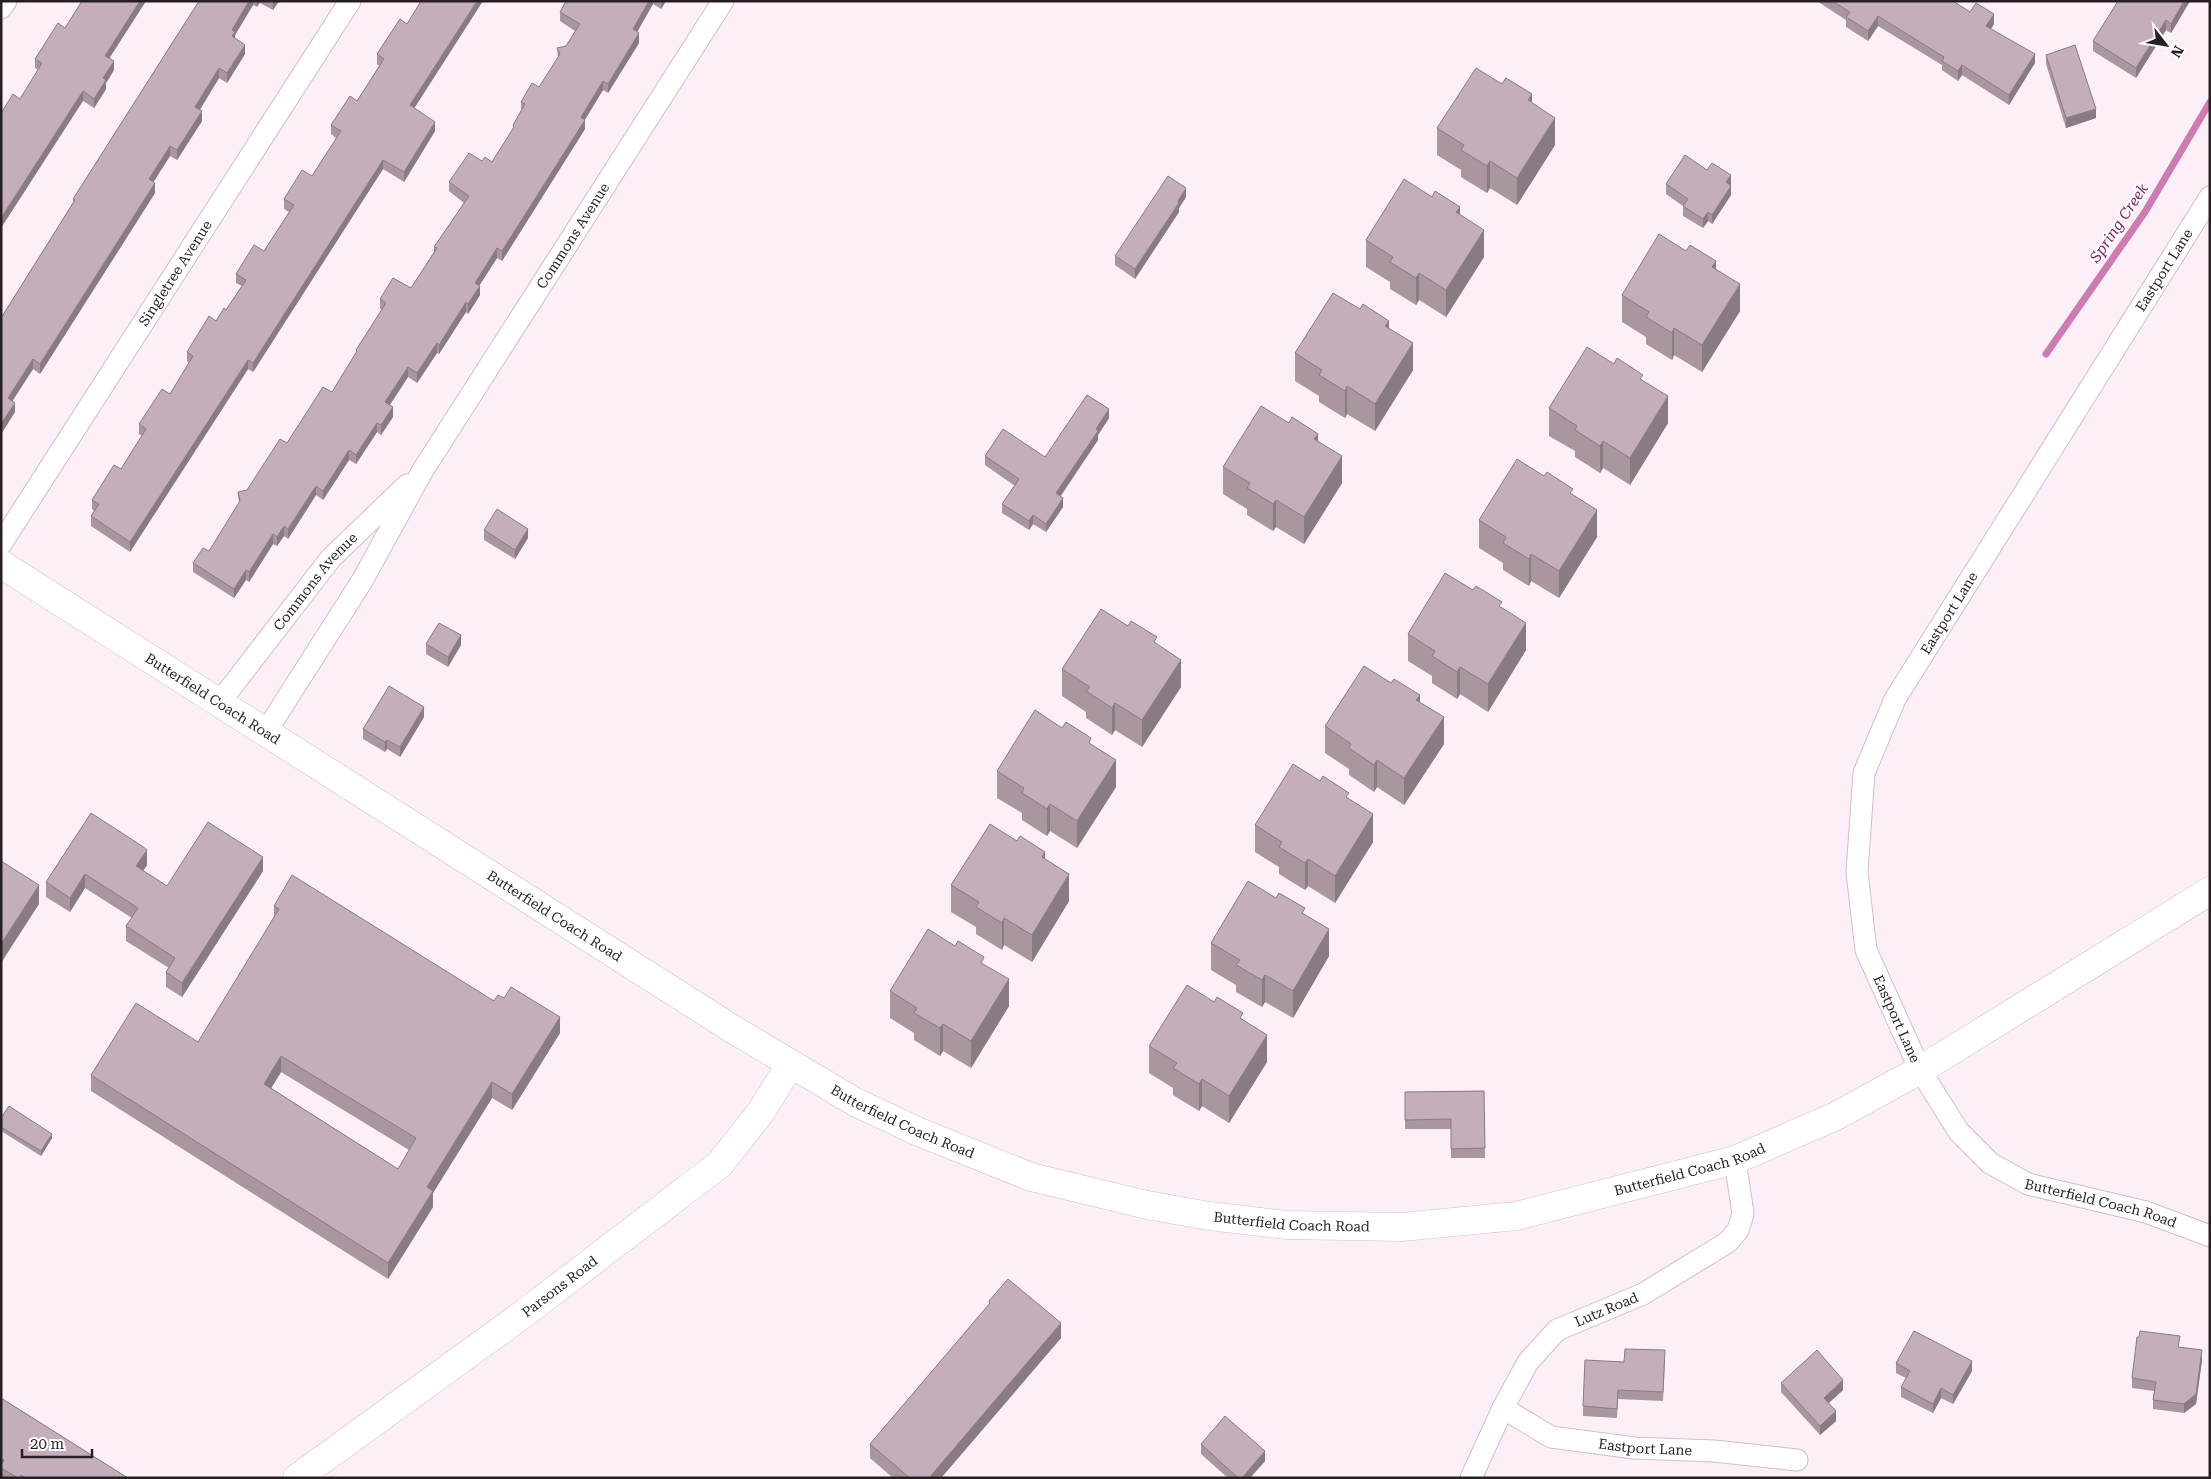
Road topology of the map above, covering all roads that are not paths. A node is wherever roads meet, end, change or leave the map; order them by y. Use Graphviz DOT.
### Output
graph roads {
  1 [pos="6,1"];
  2 [pos="350,1"];
  3 [pos="723,1"];
  4 [pos="1,8"];
  5 [pos="2210,197"];
  6 [pos="423,470"];
  7 [pos="1,544"];
  8 [pos="1,564"];
  9 [pos="219,703"];
  10 [pos="265,733"];
  11 [pos="2210,891"];
  12 [pos="790,1065"];
  13 [pos="1920,1070"];
  14 [pos="1735,1160"];
  15 [pos="2210,1236"];
  16 [pos="1503,1408"];
  17 [pos="1797,1460"];
  18 [pos="298,1478"];
  19 [pos="1472,1478"];
  1 -- 4 [label="street"];
  2 -- 7 [label="street, Singletree Avenue"];
  3 -- 6 [label="street, Commons Avenue"];
  5 -- 13 [label="street, Eastport Lane"];
  6 -- 9 [label="street, Commons Avenue"];
  6 -- 10 [label="street, Commons Avenue"];
  8 -- 9 [label="main road, Butterfield Coach Road"];
  9 -- 10 [label="main road, Butterfield Coach Road"];
  10 -- 12 [label="main road, Butterfield Coach Road"];
  11 -- 13 [label="main road, Butterfield Coach Road"];
  12 -- 14 [label="main road, Butterfield Coach Road"];
  12 -- 18 [label="main road, Parsons Road"];
  13 -- 14 [label="main road, Butterfield Coach Road"];
  13 -- 15 [label="street, Butterfield Coach Road"];
  14 -- 16 [label="street, Lutz Road"];
  16 -- 17 [label="street, Eastport Lane"];
  16 -- 19 [label="street, Lutz Road"];
}
